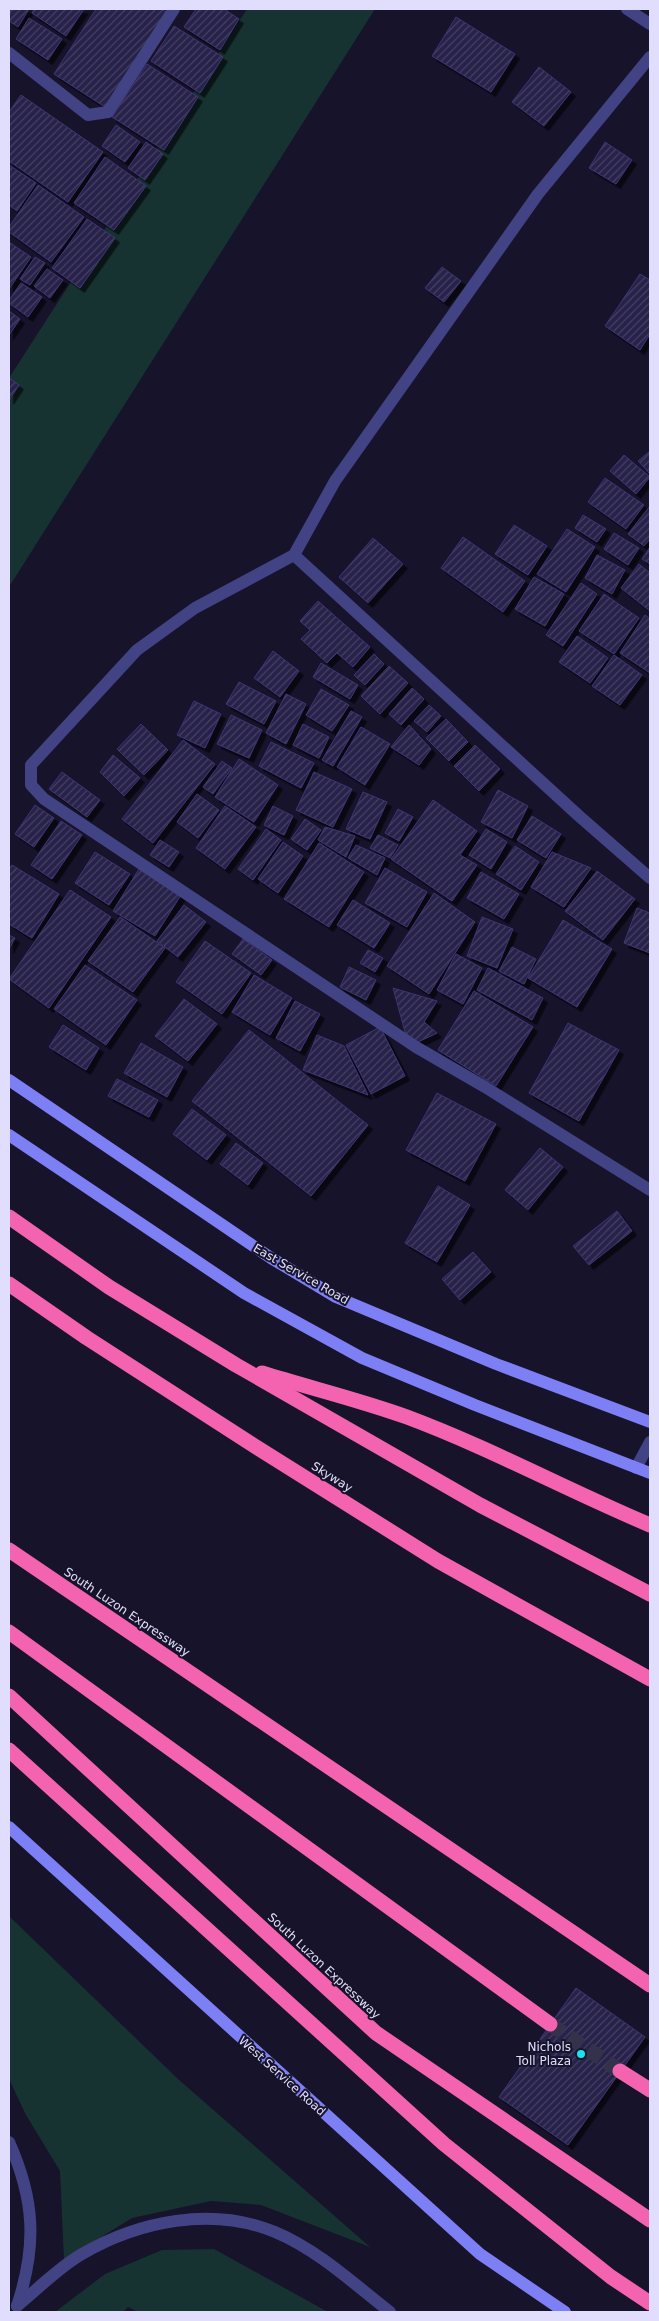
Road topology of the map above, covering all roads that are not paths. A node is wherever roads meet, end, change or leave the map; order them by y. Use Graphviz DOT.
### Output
graph roads {
  1 [pos="174,9"];
  2 [pos="627,9"];
  3 [pos="650,24"];
  4 [pos="9,53"];
  5 [pos="650,56"];
  6 [pos="294,555"];
  7 [pos="650,878"];
  8 [pos="9,1080"];
  9 [pos="9,1135"];
  10 [pos="650,1190"];
  11 [pos="9,1217"];
  12 [pos="9,1284"];
  13 [pos="236,1365"];
  14 [pos="650,1422"];
  15 [pos="650,1442"];
  16 [pos="636,1468"];
  17 [pos="650,1473"];
  18 [pos="650,1525"];
  19 [pos="9,1550"];
  20 [pos="650,1594"];
  21 [pos="9,1632"];
  22 [pos="650,1679"];
  23 [pos="9,1696"];
  24 [pos="9,1750"];
  25 [pos="9,1827"];
  26 [pos="650,1985"];
  27 [pos="550,2024"];
  28 [pos="620,2071"];
  29 [pos="650,2090"];
  30 [pos="9,2142"];
  31 [pos="650,2220"];
  32 [pos="650,2303"];
  33 [pos="15,2309"];
  34 [pos="390,2312"];
  35 [pos="565,2312"];
  1 -- 4 [label="street"];
  2 -- 3 [label="street"];
  5 -- 6 [label="street"];
  6 -- 7 [label="street"];
  6 -- 10 [label="street"];
  8 -- 14 [label="main road, East Service Road"];
  9 -- 16 [label="main road"];
  11 -- 13 [label="highway"];
  12 -- 22 [label="highway, Skyway"];
  13 -- 18 [label="highway"];
  13 -- 20 [label="highway"];
  15 -- 16 [label="street"];
  16 -- 17 [label="main road"];
  19 -- 26 [label="highway, South Luzon Expressway"];
  21 -- 27 [label="highway"];
  23 -- 31 [label="highway, South Luzon Expressway"];
  24 -- 32 [label="highway"];
  25 -- 35 [label="main road, West Service Road"];
  28 -- 29 [label="highway"];
  30 -- 33 [label="street"];
  33 -- 34 [label="street"];
}
